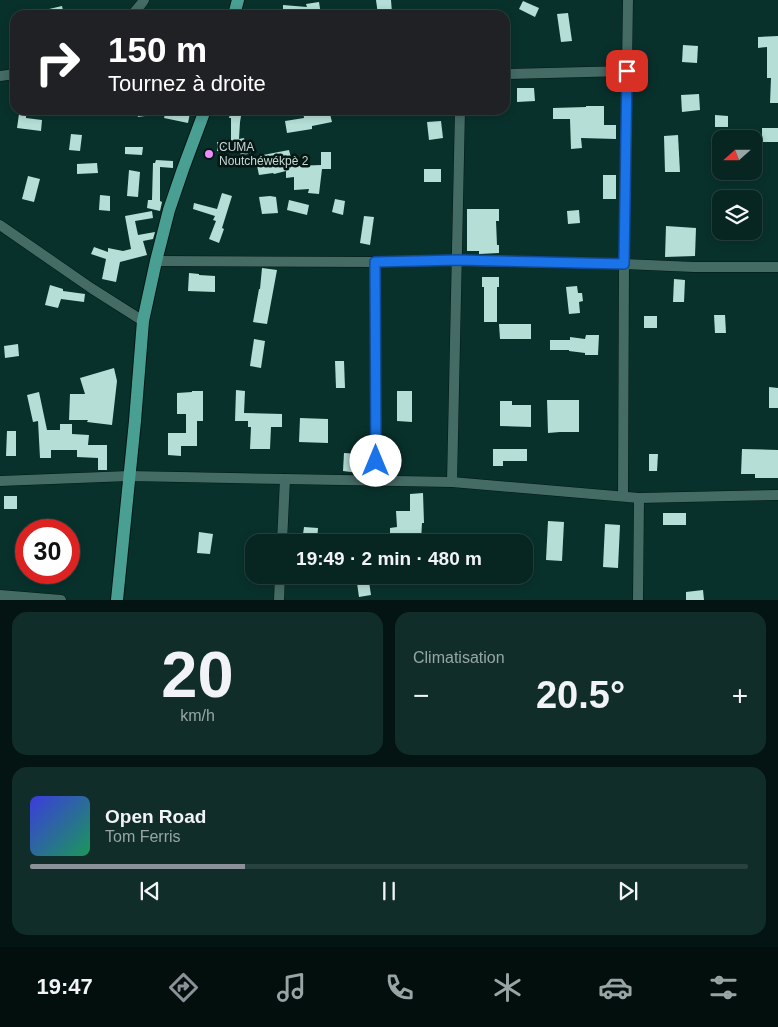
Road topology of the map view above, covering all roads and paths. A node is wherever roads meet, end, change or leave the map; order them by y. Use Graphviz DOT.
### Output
graph roads {
  1 [pos="144,0"];
  2 [pos="628,0"];
  3 [pos="136,10"];
  4 [pos="627,71"];
  5 [pos="510,74"];
  6 [pos="203,115"];
  7 [pos="460,115"];
  8 [pos="0,225"];
  9 [pos="457,260"];
  10 [pos="156,261"];
  11 [pos="375,262"];
  12 [pos="624,264"];
  13 [pos="778,267"];
  14 [pos="143,321"];
  15 [pos="129,476"];
  16 [pos="285,479"];
  17 [pos="0,481"];
  18 [pos="376,481"];
  19 [pos="452,482"];
  20 [pos="778,495"];
  21 [pos="623,496"];
  22 [pos="639,498"];
  23 [pos="282,534"];
  24 [pos="280,584"];
  25 [pos="0,595"];
  26 [pos="61,600"];
  27 [pos="117,600"];
  28 [pos="279,600"];
  29 [pos="638,600"];
  1 -- 3 [label="street"];
  2 -- 4 [label="street"];
  4 -- 5 [label="street"];
  4 -- 12 [label="street"];
  6 -- 10 [label="main road"];
  7 -- 9 [label="street"];
  8 -- 14 [label="street"];
  9 -- 11 [label="street"];
  9 -- 12 [label="street"];
  9 -- 19 [label="street"];
  10 -- 11 [label="street"];
  10 -- 14 [label="main road"];
  11 -- 18 [label="street"];
  12 -- 13 [label="street"];
  12 -- 21 [label="street"];
  14 -- 15 [label="main road"];
  15 -- 16 [label="street"];
  15 -- 17 [label="street"];
  15 -- 27 [label="main road"];
  16 -- 18 [label="street"];
  16 -- 23 [label="street"];
  18 -- 19 [label="street"];
  19 -- 21 [label="street"];
  20 -- 22 [label="street"];
  21 -- 22 [label="street"];
  22 -- 29 [label="street"];
  24 -- 28 [label="street"];
  25 -- 26 [label="street"];
}
